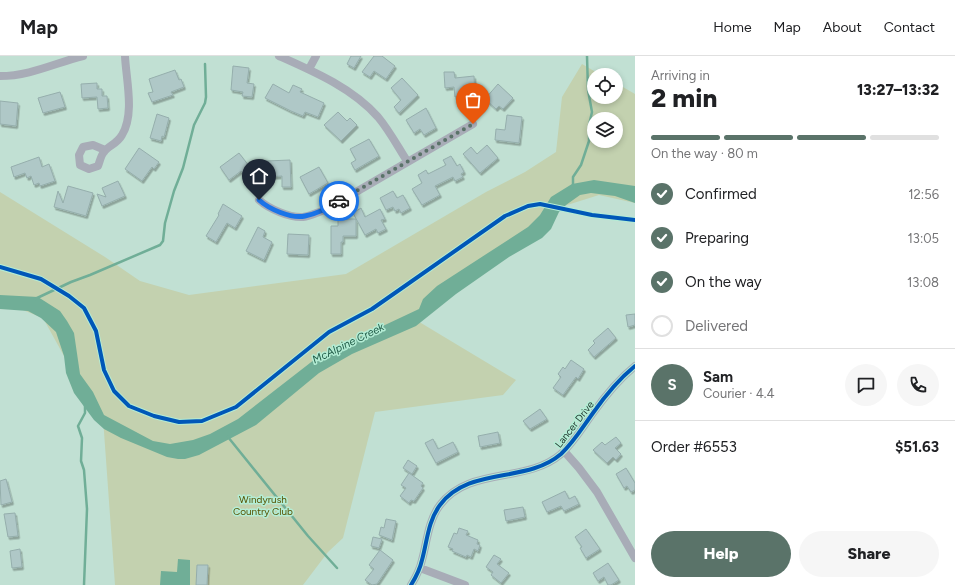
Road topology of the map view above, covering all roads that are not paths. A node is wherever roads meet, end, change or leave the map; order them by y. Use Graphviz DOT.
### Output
graph roads {
  1 [pos="83,56"];
  2 [pos="125,56"];
  3 [pos="279,56"];
  4 [pos="316,56"];
  5 [pos="309,69"];
  6 [pos="0,76"];
  7 [pos="473,124"];
  8 [pos="104,150"];
  9 [pos="407,161"];
  10 [pos="259,200"];
  11 [pos="635,366"];
  12 [pos="564,451"];
  13 [pos="635,558"];
  14 [pos="420,568"];
  15 [pos="411,585"];
  16 [pos="465,585"];
  1 -- 6 [label="street"];
  2 -- 8 [label="street"];
  3 -- 5 [label="street"];
  4 -- 5 [label="street"];
  5 -- 9 [label="street"];
  7 -- 9 [label="street"];
  9 -- 10 [label="street"];
  11 -- 12 [label="street, Lancer Drive"];
  12 -- 13 [label="street"];
  12 -- 14 [label="street, Lancer Drive"];
  14 -- 15 [label="street, Lancer Drive"];
  14 -- 16 [label="street"];
}
